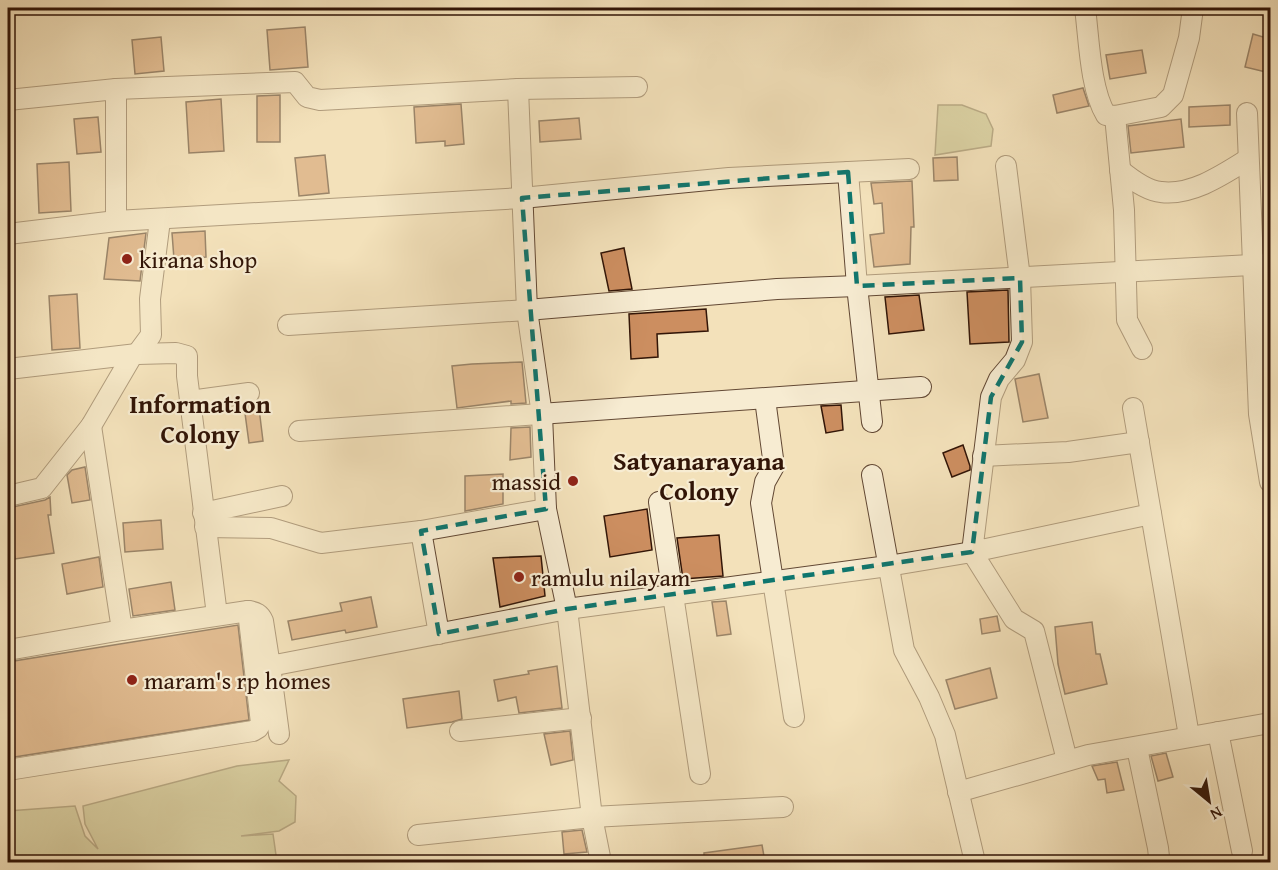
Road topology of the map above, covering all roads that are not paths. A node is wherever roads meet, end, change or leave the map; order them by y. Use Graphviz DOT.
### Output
graph roads {
  1 [pos="1085,8"];
  2 [pos="1193,8"];
  3 [pos="637,87"];
  4 [pos="116,89"];
  5 [pos="518,89"];
  6 [pos="8,100"];
  7 [pos="1247,113"];
  8 [pos="1115,116"];
  9 [pos="1248,159"];
  10 [pos="1006,166"];
  11 [pos="909,169"];
  12 [pos="1120,170"];
  13 [pos="848,172"];
  14 [pos="522,198"];
  15 [pos="160,220"];
  16 [pos="116,221"];
  17 [pos="8,234"];
  18 [pos="1261,265"];
  19 [pos="1124,273"];
  20 [pos="1020,278"];
  21 [pos="857,286"];
  22 [pos="527,310"];
  23 [pos="288,326"];
  24 [pos="1142,349"];
  25 [pos="134,355"];
  26 [pos="8,369"];
  27 [pos="921,387"];
  28 [pos="870,391"];
  29 [pos="249,393"];
  30 [pos="765,399"];
  31 [pos="190,401"];
  32 [pos="1133,408"];
  33 [pos="542,415"];
  34 [pos="872,422"];
  35 [pos="92,426"];
  36 [pos="299,431"];
  37 [pos="1139,442"];
  38 [pos="983,456"];
  39 [pos="872,475"];
  40 [pos="1270,482"];
  41 [pos="8,496"];
  42 [pos="282,496"];
  43 [pos="659,502"];
  44 [pos="546,509"];
  45 [pos="1151,514"];
  46 [pos="204,520"];
  47 [pos="421,531"];
  48 [pos="972,552"];
  49 [pos="888,566"];
  50 [pos="774,581"];
  51 [pos="673,594"];
  52 [pos="567,609"];
  53 [pos="248,611"];
  54 [pos="217,615"];
  55 [pos="122,630"];
  56 [pos="439,634"];
  57 [pos="8,650"];
  58 [pos="270,666"];
  59 [pos="794,717"];
  60 [pos="581,718"];
  61 [pos="1270,723"];
  62 [pos="460,731"];
  63 [pos="1218,732"];
  64 [pos="279,734"];
  65 [pos="1189,736"];
  66 [pos="1137,748"];
  67 [pos="1067,760"];
  68 [pos="8,770"];
  69 [pos="700,774"];
  70 [pos="958,792"];
  71 [pos="783,807"];
  72 [pos="592,817"];
  73 [pos="418,835"];
  74 [pos="1242,851"];
  75 [pos="601,862"];
  76 [pos="975,862"];
  77 [pos="1156,862"];
  1 -- 8 [label="street"];
  2 -- 8 [label="street"];
  3 -- 5 [label="street"];
  4 -- 5 [label="street"];
  4 -- 6 [label="street"];
  4 -- 16 [label="street"];
  5 -- 14 [label="street"];
  7 -- 9 [label="street"];
  8 -- 12 [label="street"];
  9 -- 12 [label="street"];
  9 -- 18 [label="street"];
  10 -- 20 [label="street"];
  11 -- 13 [label="street"];
  12 -- 19 [label="street"];
  13 -- 14 [label="street"];
  13 -- 21 [label="street"];
  14 -- 15 [label="street"];
  14 -- 22 [label="street"];
  15 -- 16 [label="street"];
  15 -- 25 [label="street"];
  16 -- 17 [label="street"];
  18 -- 19 [label="street"];
  18 -- 40 [label="street"];
  19 -- 20 [label="street"];
  19 -- 24 [label="street"];
  20 -- 21 [label="street"];
  20 -- 38 [label="street"];
  21 -- 22 [label="street"];
  21 -- 28 [label="street"];
  22 -- 23 [label="street"];
  22 -- 33 [label="street"];
  25 -- 26 [label="street"];
  25 -- 31 [label="street"];
  25 -- 35 [label="street"];
  27 -- 28 [label="street"];
  28 -- 30 [label="street"];
  28 -- 34 [label="street"];
  29 -- 31 [label="street"];
  30 -- 33 [label="street"];
  30 -- 50 [label="street"];
  31 -- 46 [label="street"];
  32 -- 37 [label="street"];
  33 -- 36 [label="street"];
  33 -- 44 [label="street"];
  35 -- 41 [label="street"];
  35 -- 55 [label="street"];
  37 -- 38 [label="street"];
  37 -- 45 [label="street"];
  38 -- 48 [label="street"];
  39 -- 49 [label="street"];
  42 -- 46 [label="street"];
  43 -- 51 [label="street"];
  44 -- 47 [label="street"];
  44 -- 52 [label="street"];
  45 -- 48 [label="street"];
  45 -- 65 [label="street"];
  46 -- 47 [label="street"];
  46 -- 54 [label="street"];
  47 -- 56 [label="street"];
  48 -- 49 [label="street"];
  48 -- 67 [label="street"];
  49 -- 50 [label="street"];
  49 -- 70 [label="street"];
  50 -- 51 [label="street"];
  50 -- 59 [label="street"];
  51 -- 52 [label="street"];
  51 -- 69 [label="street"];
  52 -- 56 [label="street"];
  52 -- 60 [label="street"];
  53 -- 54 [label="street"];
  53 -- 58 [label="street"];
  53 -- 68 [label="street"];
  54 -- 55 [label="street"];
  55 -- 57 [label="street"];
  56 -- 58 [label="street"];
  58 -- 64 [label="street"];
  60 -- 62 [label="street"];
  60 -- 72 [label="street"];
  61 -- 63 [label="street"];
  63 -- 65 [label="street"];
  63 -- 74 [label="street"];
  65 -- 66 [label="street"];
  66 -- 67 [label="street"];
  66 -- 77 [label="street"];
  67 -- 70 [label="street"];
  70 -- 76 [label="street"];
  71 -- 72 [label="street"];
  72 -- 73 [label="street"];
  72 -- 75 [label="street"];
}
